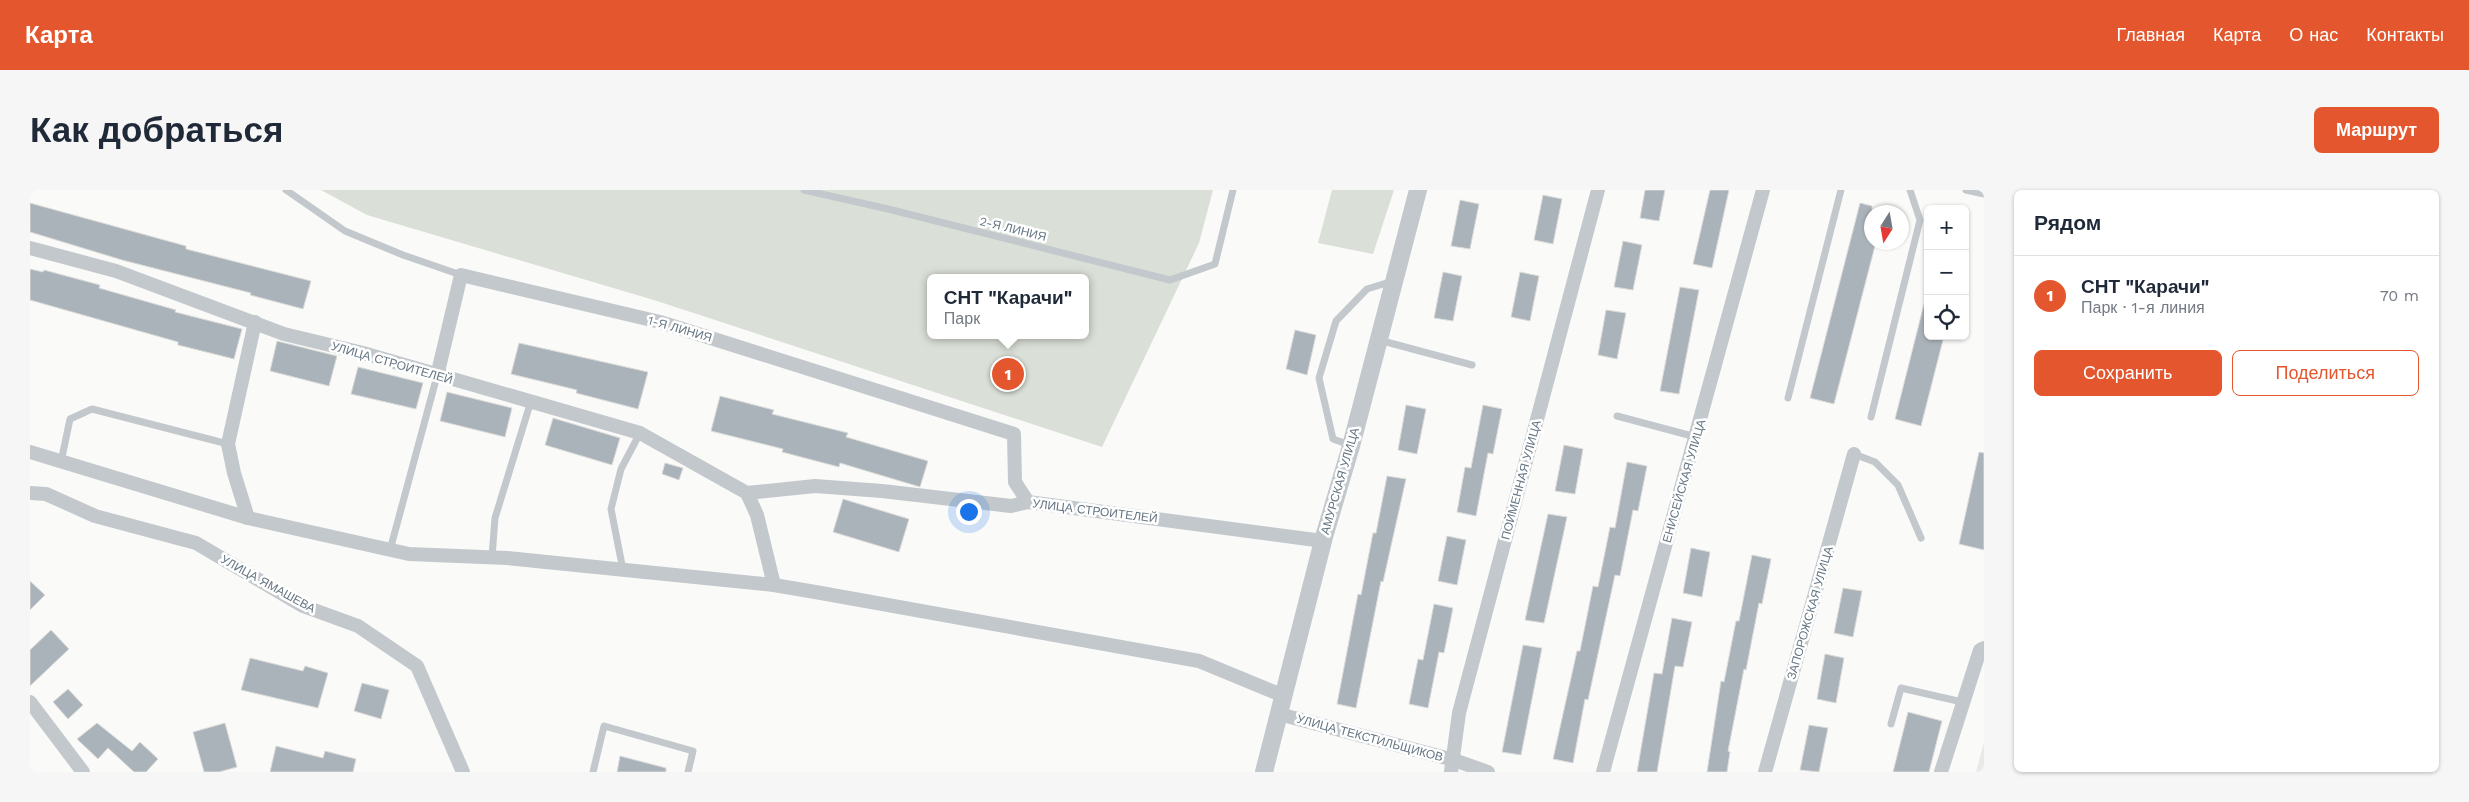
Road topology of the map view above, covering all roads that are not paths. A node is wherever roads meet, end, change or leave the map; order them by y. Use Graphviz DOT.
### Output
graph roads {
  1 [pos="286,190"];
  2 [pos="804,190"];
  3 [pos="1233,190"];
  4 [pos="1418,190"];
  5 [pos="1598,190"];
  6 [pos="1763,190"];
  7 [pos="1841,190"];
  8 [pos="1910,190"];
  9 [pos="1966,190"];
  10 [pos="1984,194"];
  11 [pos="30,248"];
  12 [pos="461,275"];
  13 [pos="1393,281"];
  14 [pos="255,322"];
  15 [pos="1379,340"];
  16 [pos="1472,365"];
  17 [pos="437,376"];
  18 [pos="1788,398"];
  19 [pos="531,401"];
  20 [pos="1618,416"];
  21 [pos="1872,417"];
  22 [pos="640,432"];
  23 [pos="1697,437"];
  24 [pos="228,444"];
  25 [pos="1351,446"];
  26 [pos="30,452"];
  27 [pos="1854,454"];
  28 [pos="61,462"];
  29 [pos="747,492"];
  30 [pos="30,493"];
  31 [pos="1028,502"];
  32 [pos="248,518"];
  33 [pos="1921,538"];
  34 [pos="1323,541"];
  35 [pos="390,550"];
  36 [pos="492,558"];
  37 [pos="623,570"];
  38 [pos="774,585"];
  39 [pos="1982,649"];
  40 [pos="1284,696"];
  41 [pos="30,702"];
  42 [pos="1962,702"];
  43 [pos="1279,714"];
  44 [pos="1891,724"];
  45 [pos="1452,766"];
  46 [pos="83,772"];
  47 [pos="463,772"];
  48 [pos="594,772"];
  49 [pos="688,772"];
  50 [pos="1264,772"];
  51 [pos="1488,772"];
  52 [pos="1602,772"];
  53 [pos="1765,772"];
  54 [pos="1941,772"];
  1 -- 12 [label="lane, 1-Я ЛИНИЯ"];
  2 -- 3 [label="lane, 2-Я ЛИНИЯ"];
  4 -- 13 [label="street, АМУРСКАЯ УЛИЦА"];
  5 -- 45 [label="street, ПОЙМЕННАЯ УЛИЦА"];
  6 -- 23 [label="street, ЕНИСЕЙСКАЯ УЛИЦА"];
  7 -- 18 [label="lane"];
  8 -- 21 [label="lane"];
  9 -- 10 [label="lane"];
  11 -- 14 [label="street, УЛИЦА СТРОИТЕЛЕЙ"];
  12 -- 17 [label="street"];
  12 -- 31 [label="street, 1-Я ЛИНИЯ"];
  13 -- 15 [label="street, АМУРСКАЯ УЛИЦА"];
  13 -- 25 [label="lane"];
  14 -- 17 [label="street, УЛИЦА СТРОИТЕЛЕЙ"];
  14 -- 24 [label="street"];
  15 -- 16 [label="lane"];
  15 -- 25 [label="street, АМУРСКАЯ УЛИЦА"];
  17 -- 19 [label="street, УЛИЦА СТРОИТЕЛЕЙ"];
  17 -- 35 [label="lane"];
  19 -- 22 [label="street, УЛИЦА СТРОИТЕЛЕЙ"];
  19 -- 36 [label="lane"];
  20 -- 23 [label="lane"];
  22 -- 29 [label="street, УЛИЦА СТРОИТЕЛЕЙ"];
  22 -- 37 [label="lane"];
  23 -- 52 [label="street, ЕНИСЕЙСКАЯ УЛИЦА"];
  24 -- 28 [label="lane"];
  24 -- 32 [label="street"];
  25 -- 34 [label="street, АМУРСКАЯ УЛИЦА"];
  26 -- 28 [label="street"];
  27 -- 33 [label="lane"];
  27 -- 53 [label="street, ЗАПОРОЖСКАЯ УЛИЦА"];
  28 -- 32 [label="street"];
  29 -- 31 [label="street, УЛИЦА СТРОИТЕЛЕЙ"];
  29 -- 38 [label="street"];
  30 -- 47 [label="street, УЛИЦА ЯМАШЕВА"];
  31 -- 34 [label="street, УЛИЦА СТРОИТЕЛЕЙ"];
  32 -- 35 [label="street"];
  34 -- 40 [label="street, АМУРСКАЯ УЛИЦА"];
  35 -- 36 [label="street"];
  36 -- 37 [label="street"];
  37 -- 38 [label="street"];
  38 -- 40 [label="street"];
  39 -- 42 [label="street"];
  40 -- 43 [label="street, АМУРСКАЯ УЛИЦА"];
  41 -- 46 [label="street"];
  42 -- 44 [label="lane"];
  42 -- 54 [label="street"];
  43 -- 45 [label="street, УЛИЦА ТЕКСТИЛЬЩИКОВ"];
  43 -- 50 [label="street, АМУРСКАЯ УЛИЦА"];
  45 -- 51 [label="street, УЛИЦА ТЕКСТИЛЬЩИКОВ"];
  48 -- 49 [label="lane"];
}
